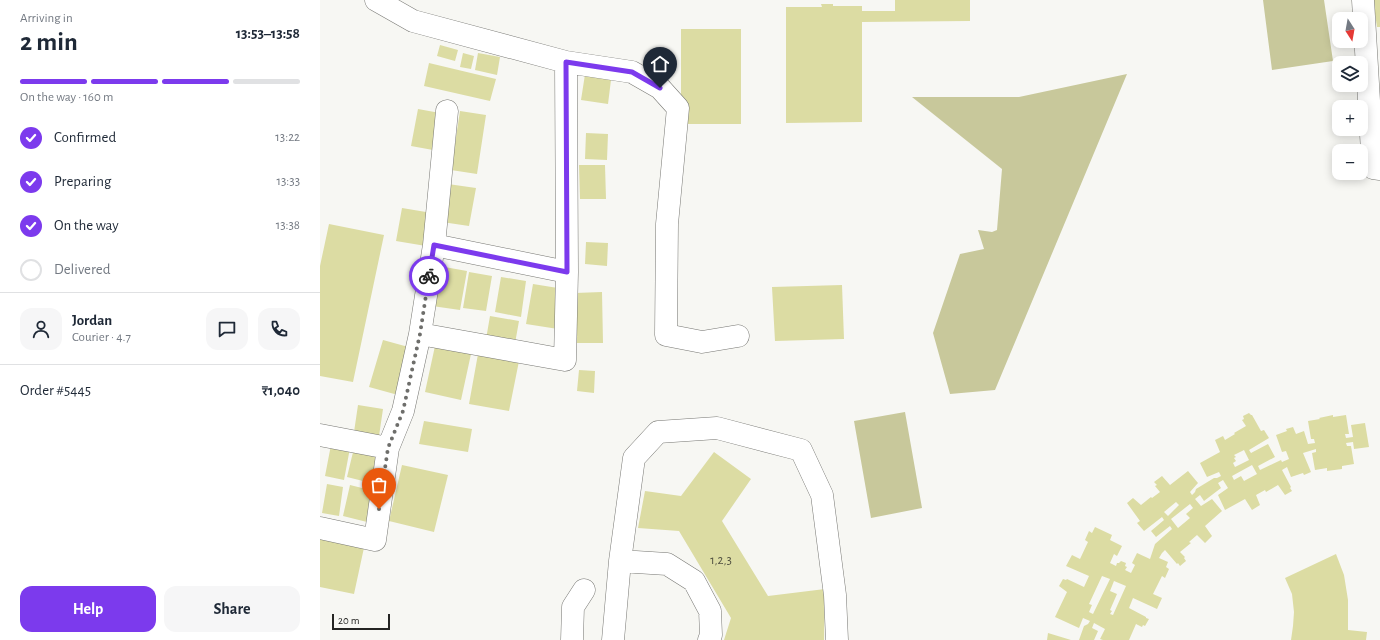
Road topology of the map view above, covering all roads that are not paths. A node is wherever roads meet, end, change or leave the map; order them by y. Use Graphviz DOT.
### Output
graph roads {
  1 [pos="376,0"];
  2 [pos="1363,0"];
  3 [pos="566,62"];
  4 [pos="447,111"];
  5 [pos="1380,169"];
  6 [pos="434,245"];
  7 [pos="567,272"];
  8 [pos="420,334"];
  9 [pos="738,336"];
  10 [pos="320,435"];
  11 [pos="388,448"];
  12 [pos="320,528"];
  13 [pos="620,561"];
  14 [pos="584,590"];
  15 [pos="572,640"];
  16 [pos="613,640"];
  17 [pos="709,640"];
  18 [pos="837,640"];
  1 -- 3 [label="street"];
  2 -- 5 [label="street"];
  3 -- 7 [label="street"];
  3 -- 9 [label="street"];
  4 -- 6 [label="street"];
  6 -- 7 [label="street"];
  6 -- 8 [label="street"];
  7 -- 8 [label="street"];
  8 -- 11 [label="street"];
  10 -- 11 [label="street"];
  11 -- 12 [label="street"];
  13 -- 16 [label="street"];
  13 -- 17 [label="street"];
  13 -- 18 [label="street"];
  14 -- 15 [label="street"];
}
